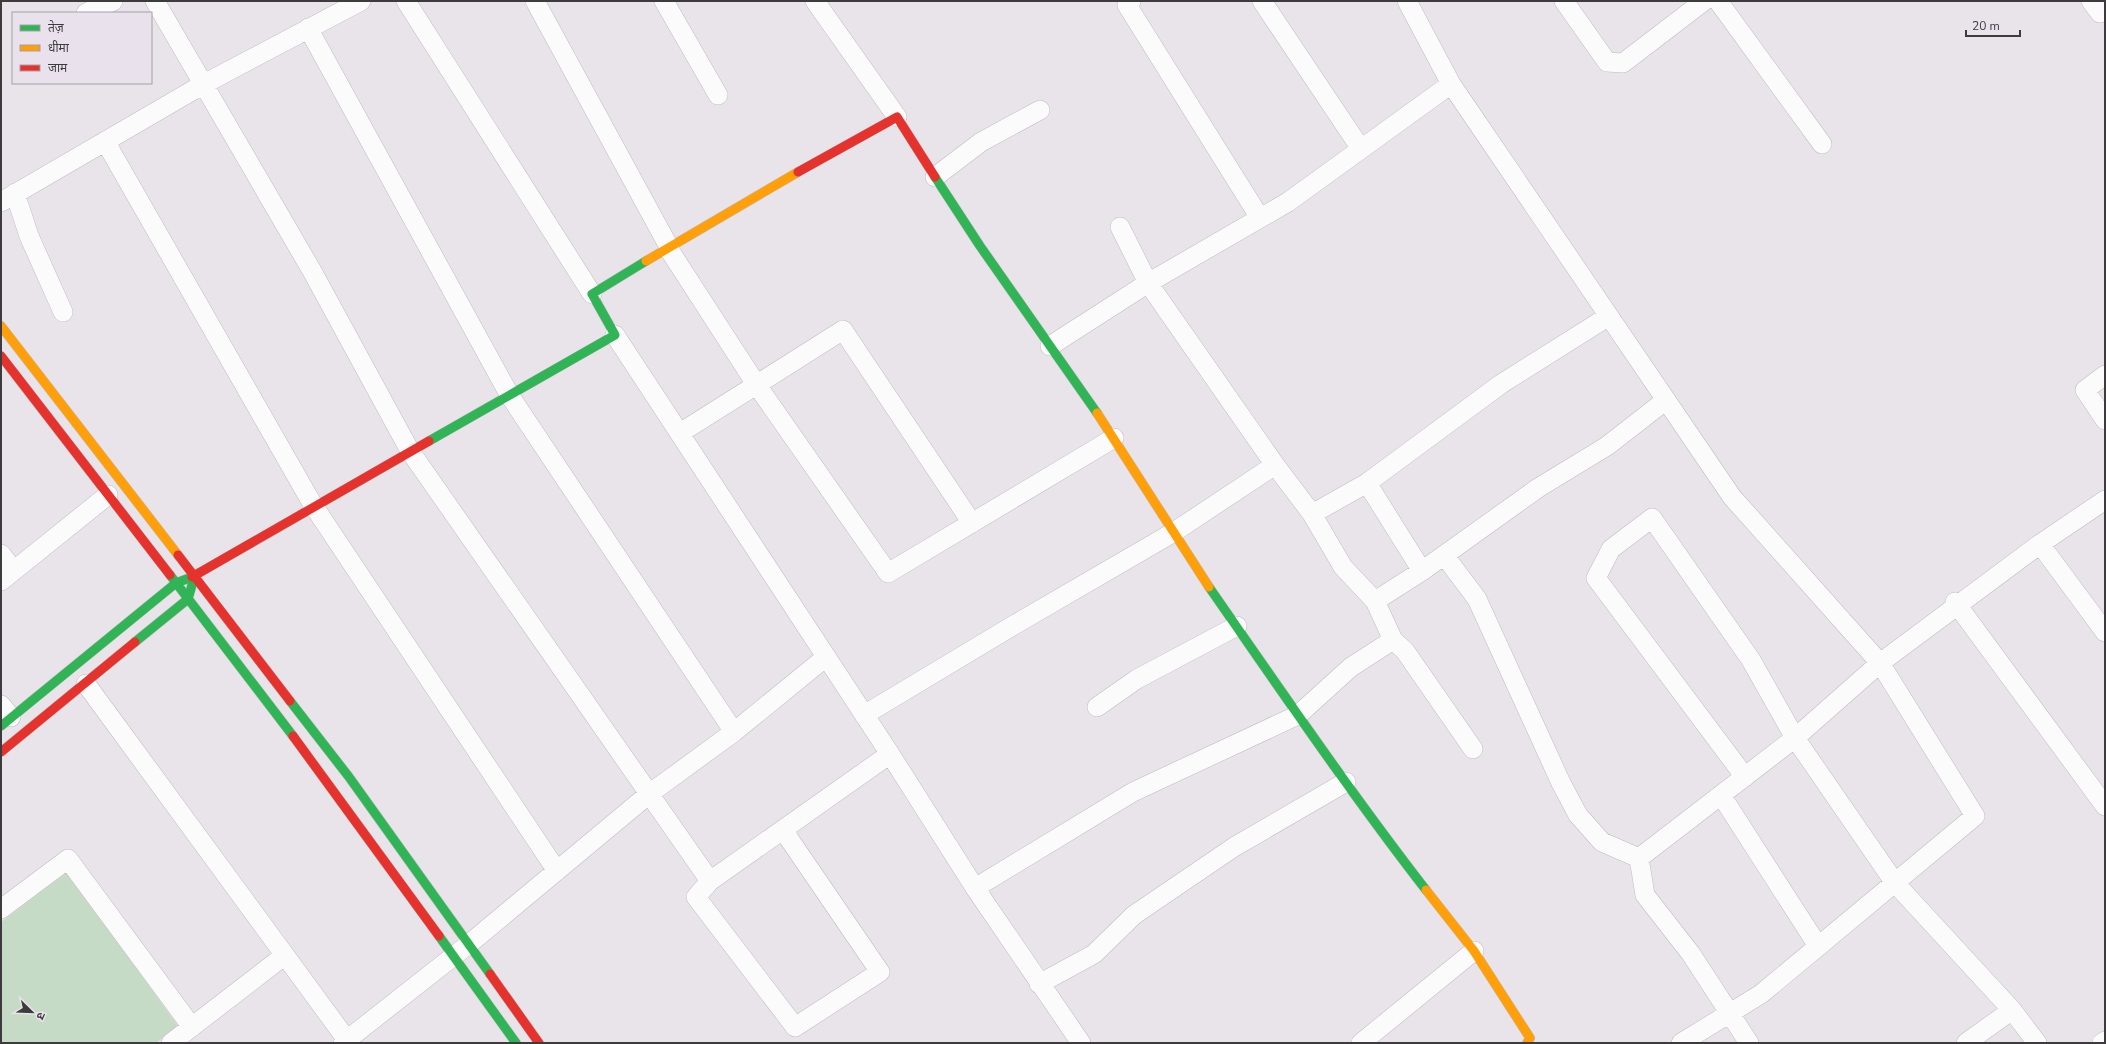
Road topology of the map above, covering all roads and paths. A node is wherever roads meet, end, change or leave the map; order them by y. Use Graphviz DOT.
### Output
graph roads {
  1 [pos="113,1"];
  2 [pos="155,1"];
  3 [pos="361,1"];
  4 [pos="406,1"];
  5 [pos="535,1"];
  6 [pos="664,1"];
  7 [pos="814,1"];
  8 [pos="1131,1"];
  9 [pos="1262,1"];
  10 [pos="1407,1"];
  11 [pos="1564,1"];
  12 [pos="1704,1"];
  13 [pos="1718,1"];
  14 [pos="88,12"];
  15 [pos="308,28"];
  16 [pos="1451,84"];
  17 [pos="202,85"];
  18 [pos="718,95"];
  19 [pos="1040,110"];
  20 [pos="897,117"];
  21 [pos="105,141"];
  22 [pos="1822,144"];
  23 [pos="1361,149"];
  24 [pos="935,177"];
  25 [pos="8,198"];
  26 [pos="1260,218"];
  27 [pos="1120,227"];
  28 [pos="670,247"];
  29 [pos="1148,283"];
  30 [pos="592,294"];
  31 [pos="63,312"];
  32 [pos="1609,316"];
  33 [pos="1,326"];
  34 [pos="615,335"];
  35 [pos="1050,346"];
  36 [pos="1,356"];
  37 [pos="2105,375"];
  38 [pos="756,384"];
  39 [pos="510,396"];
  40 [pos="1666,400"];
  41 [pos="2105,420"];
  42 [pos="680,434"];
  43 [pos="1114,438"];
  44 [pos="410,452"];
  45 [pos="1275,465"];
  46 [pos="1367,483"];
  47 [pos="108,495"];
  48 [pos="2105,500"];
  49 [pos="313,505"];
  50 [pos="1312,514"];
  51 [pos="972,523"];
  52 [pos="1174,532"];
  53 [pos="2040,544"];
  54 [pos="1,554"];
  55 [pos="1444,555"];
  56 [pos="1422,571"];
  57 [pos="7,576"];
  58 [pos="194,576"];
  59 [pos="176,583"];
  60 [pos="188,599"];
  61 [pos="1375,601"];
  62 [pos="1957,603"];
  63 [pos="1237,626"];
  64 [pos="2105,632"];
  65 [pos="1393,640"];
  66 [pos="826,657"];
  67 [pos="1880,663"];
  68 [pos="86,684"];
  69 [pos="1097,707"];
  70 [pos="864,715"];
  71 [pos="1298,715"];
  72 [pos="4,716"];
  73 [pos="734,732"];
  74 [pos="1795,738"];
  75 [pos="1473,749"];
  76 [pos="1,752"];
  77 [pos="890,754"];
  78 [pos="1745,777"];
  79 [pos="1346,782"];
  80 [pos="648,794"];
  81 [pos="1721,795"];
  82 [pos="2105,806"];
  83 [pos="783,830"];
  84 [pos="1639,858"];
  85 [pos="557,870"];
  86 [pos="710,882"];
  87 [pos="1894,883"];
  88 [pos="975,888"];
  89 [pos="1,909"];
  90 [pos="469,944"];
  91 [pos="1818,946"];
  92 [pos="1474,951"];
  93 [pos="285,955"];
  94 [pos="454,956"];
  95 [pos="1040,984"];
  96 [pos="2012,1010"];
  97 [pos="1729,1013"];
  98 [pos="192,1027"];
  99 [pos="345,1041"];
  100 [pos="2105,1041"];
  101 [pos="171,1043"];
  102 [pos="516,1043"];
  103 [pos="539,1043"];
  104 [pos="1081,1043"];
  105 [pos="1361,1043"];
  106 [pos="1527,1043"];
  107 [pos="1681,1043"];
  108 [pos="1749,1043"];
  109 [pos="1966,1043"];
  110 [pos="2036,1043"];
  111 [pos="2102,1043"];
  1 -- 14 [label="street"];
  2 -- 17 [label="street"];
  3 -- 15 [label="street"];
  4 -- 30 [label="street"];
  5 -- 28 [label="street"];
  6 -- 18 [label="street"];
  7 -- 20 [label="street"];
  8 -- 26 [label="street"];
  9 -- 23 [label="street"];
  10 -- 16 [label="street"];
  11 -- 12 [label="street"];
  13 -- 22 [label="street"];
  15 -- 17 [label="street"];
  15 -- 39 [label="street"];
  16 -- 23 [label="street"];
  16 -- 32 [label="street"];
  17 -- 21 [label="street"];
  17 -- 44 [label="street"];
  19 -- 24 [label="street"];
  20 -- 24 [label="street"];
  20 -- 28 [label="street"];
  21 -- 25 [label="street"];
  21 -- 49 [label="street"];
  23 -- 26 [label="street"];
  24 -- 35 [label="street"];
  25 -- 31 [label="street"];
  26 -- 29 [label="street"];
  27 -- 29 [label="street"];
  28 -- 30 [label="street"];
  28 -- 38 [label="street"];
  29 -- 35 [label="street"];
  29 -- 45 [label="street"];
  30 -- 34 [label="street"];
  32 -- 40 [label="street"];
  32 -- 46 [label="street"];
  33 -- 58 [label="street"];
  34 -- 39 [label="street"];
  34 -- 42 [label="street"];
  35 -- 43 [label="street"];
  36 -- 47 [label="street"];
  37 -- 41 [label="street"];
  38 -- 42 [label="street"];
  38 -- 51 [label="street"];
  38 -- 51 [label="street"];
  39 -- 44 [label="street"];
  39 -- 73 [label="street"];
  40 -- 55 [label="street"];
  40 -- 67 [label="street"];
  42 -- 66 [label="street"];
  43 -- 51 [label="street"];
  43 -- 52 [label="street"];
  44 -- 49 [label="street"];
  44 -- 80 [label="street"];
  45 -- 50 [label="street"];
  45 -- 52 [label="street"];
  46 -- 50 [label="street"];
  46 -- 56 [label="street"];
  47 -- 57 [label="street"];
  47 -- 59 [label="street"];
  48 -- 53 [label="street"];
  49 -- 58 [label="street"];
  49 -- 85 [label="street"];
  50 -- 61 [label="street"];
  52 -- 63 [label="street"];
  52 -- 70 [label="street"];
  53 -- 62 [label="street"];
  53 -- 64 [label="street"];
  54 -- 57 [label="street"];
  55 -- 56 [label="street"];
  55 -- 84 [label="street"];
  56 -- 61 [label="street"];
  58 -- 59 [label="street"];
  58 -- 60 [label="street"];
  58 -- 90 [label="street"];
  59 -- 60 [label="street"];
  59 -- 72 [label="street"];
  60 -- 68 [label="street"];
  60 -- 94 [label="street"];
  61 -- 65 [label="street"];
  62 -- 67 [label="street"];
  62 -- 82 [label="street"];
  63 -- 69 [label="street"];
  63 -- 71 [label="street"];
  65 -- 71 [label="street"];
  65 -- 75 [label="street"];
  66 -- 70 [label="street"];
  66 -- 73 [label="street"];
  67 -- 74 [label="street"];
  67 -- 87 [label="street"];
  68 -- 76 [label="street"];
  68 -- 93 [label="street"];
  70 -- 77 [label="street"];
  71 -- 79 [label="street"];
  71 -- 88 [label="street"];
  73 -- 80 [label="street"];
  74 -- 78 [label="street"];
  74 -- 78 [label="street"];
  74 -- 87 [label="street"];
  77 -- 83 [label="street"];
  77 -- 88 [label="street"];
  78 -- 81 [label="street"];
  79 -- 92 [label="street"];
  79 -- 95 [label="street"];
  80 -- 85 [label="street"];
  80 -- 86 [label="street"];
  81 -- 84 [label="street"];
  81 -- 91 [label="street"];
  83 -- 86 [label="street"];
  83 -- 86 [label="street"];
  84 -- 97 [label="street"];
  85 -- 90 [label="street"];
  87 -- 91 [label="street"];
  87 -- 96 [label="street"];
  88 -- 95 [label="street"];
  89 -- 98 [label="street"];
  90 -- 94 [label="street"];
  90 -- 103 [label="street"];
  91 -- 97 [label="street"];
  92 -- 105 [label="street"];
  92 -- 106 [label="street"];
  93 -- 98 [label="street"];
  93 -- 99 [label="street"];
  94 -- 99 [label="street"];
  94 -- 102 [label="street"];
  95 -- 104 [label="street"];
  96 -- 109 [label="street"];
  96 -- 110 [label="street"];
  97 -- 107 [label="street"];
  97 -- 108 [label="street"];
  98 -- 101 [label="street"];
  100 -- 111 [label="street"];
}
